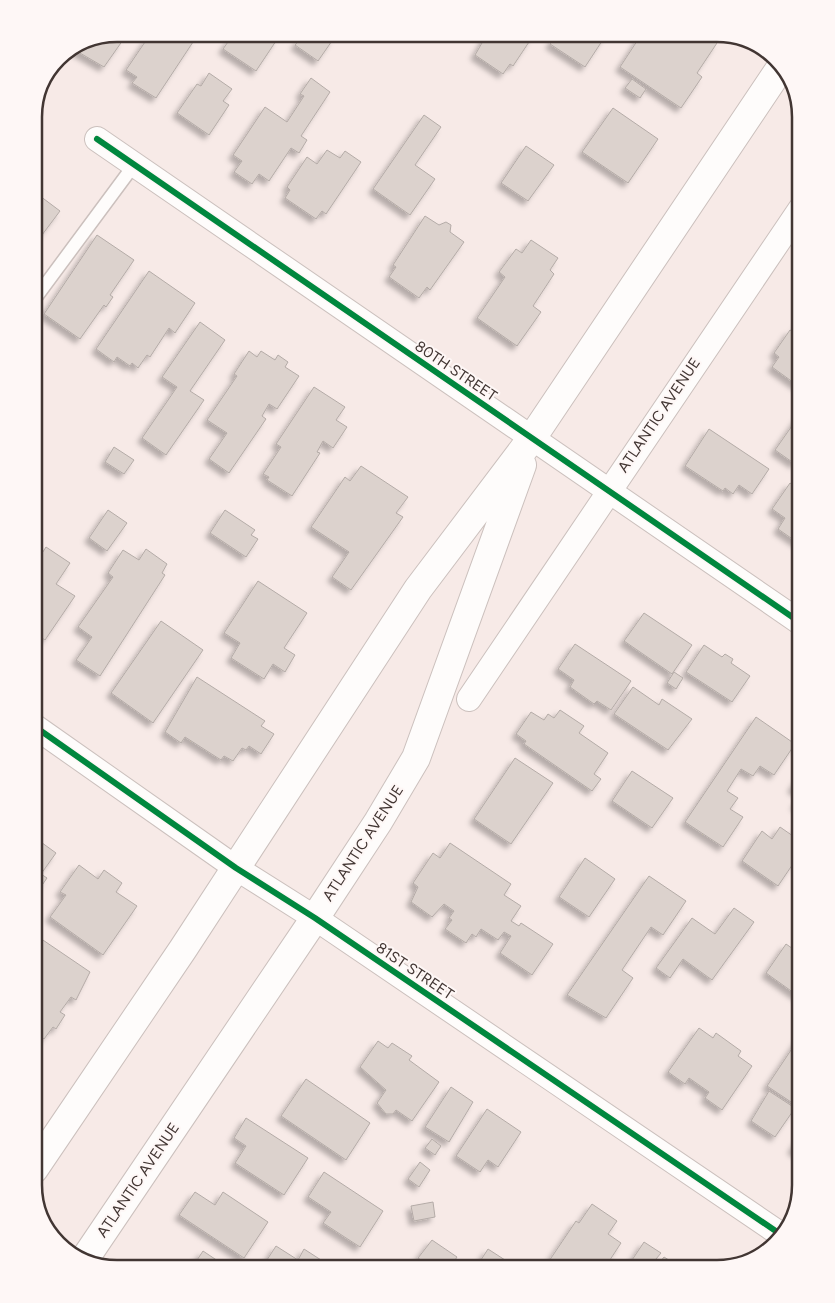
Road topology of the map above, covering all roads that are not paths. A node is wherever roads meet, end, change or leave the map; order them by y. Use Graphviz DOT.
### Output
graph roads {
  1 [pos="777,72"];
  2 [pos="97,139"];
  3 [pos="134,165"];
  4 [pos="792,221"];
  5 [pos="43,288"];
  6 [pos="532,438"];
  7 [pos="608,490"];
  8 [pos="792,617"];
  9 [pos="469,699"];
  10 [pos="42,732"];
  11 [pos="236,868"];
  12 [pos="315,918"];
  13 [pos="42,1157"];
  14 [pos="777,1232"];
  15 [pos="88,1255"];
  1 -- 6 [label="highway, ATLANTIC AVENUE"];
  2 -- 3 [label="street, 80TH STREET"];
  3 -- 5 [label="lane"];
  3 -- 6 [label="street, 80TH STREET"];
  4 -- 7 [label="street, ATLANTIC AVENUE"];
  6 -- 7 [label="street, 80TH STREET"];
  6 -- 11 [label="highway, ATLANTIC AVENUE"];
  6 -- 12 [label="highway, ATLANTIC AVENUE"];
  7 -- 8 [label="street, 80TH STREET"];
  7 -- 9 [label="street, ATLANTIC AVENUE"];
  10 -- 11 [label="street, 81ST STREET"];
  11 -- 12 [label="street, 81ST STREET"];
  11 -- 13 [label="highway, ATLANTIC AVENUE"];
  12 -- 14 [label="street, 81ST STREET"];
  12 -- 15 [label="highway, ATLANTIC AVENUE"];
}
